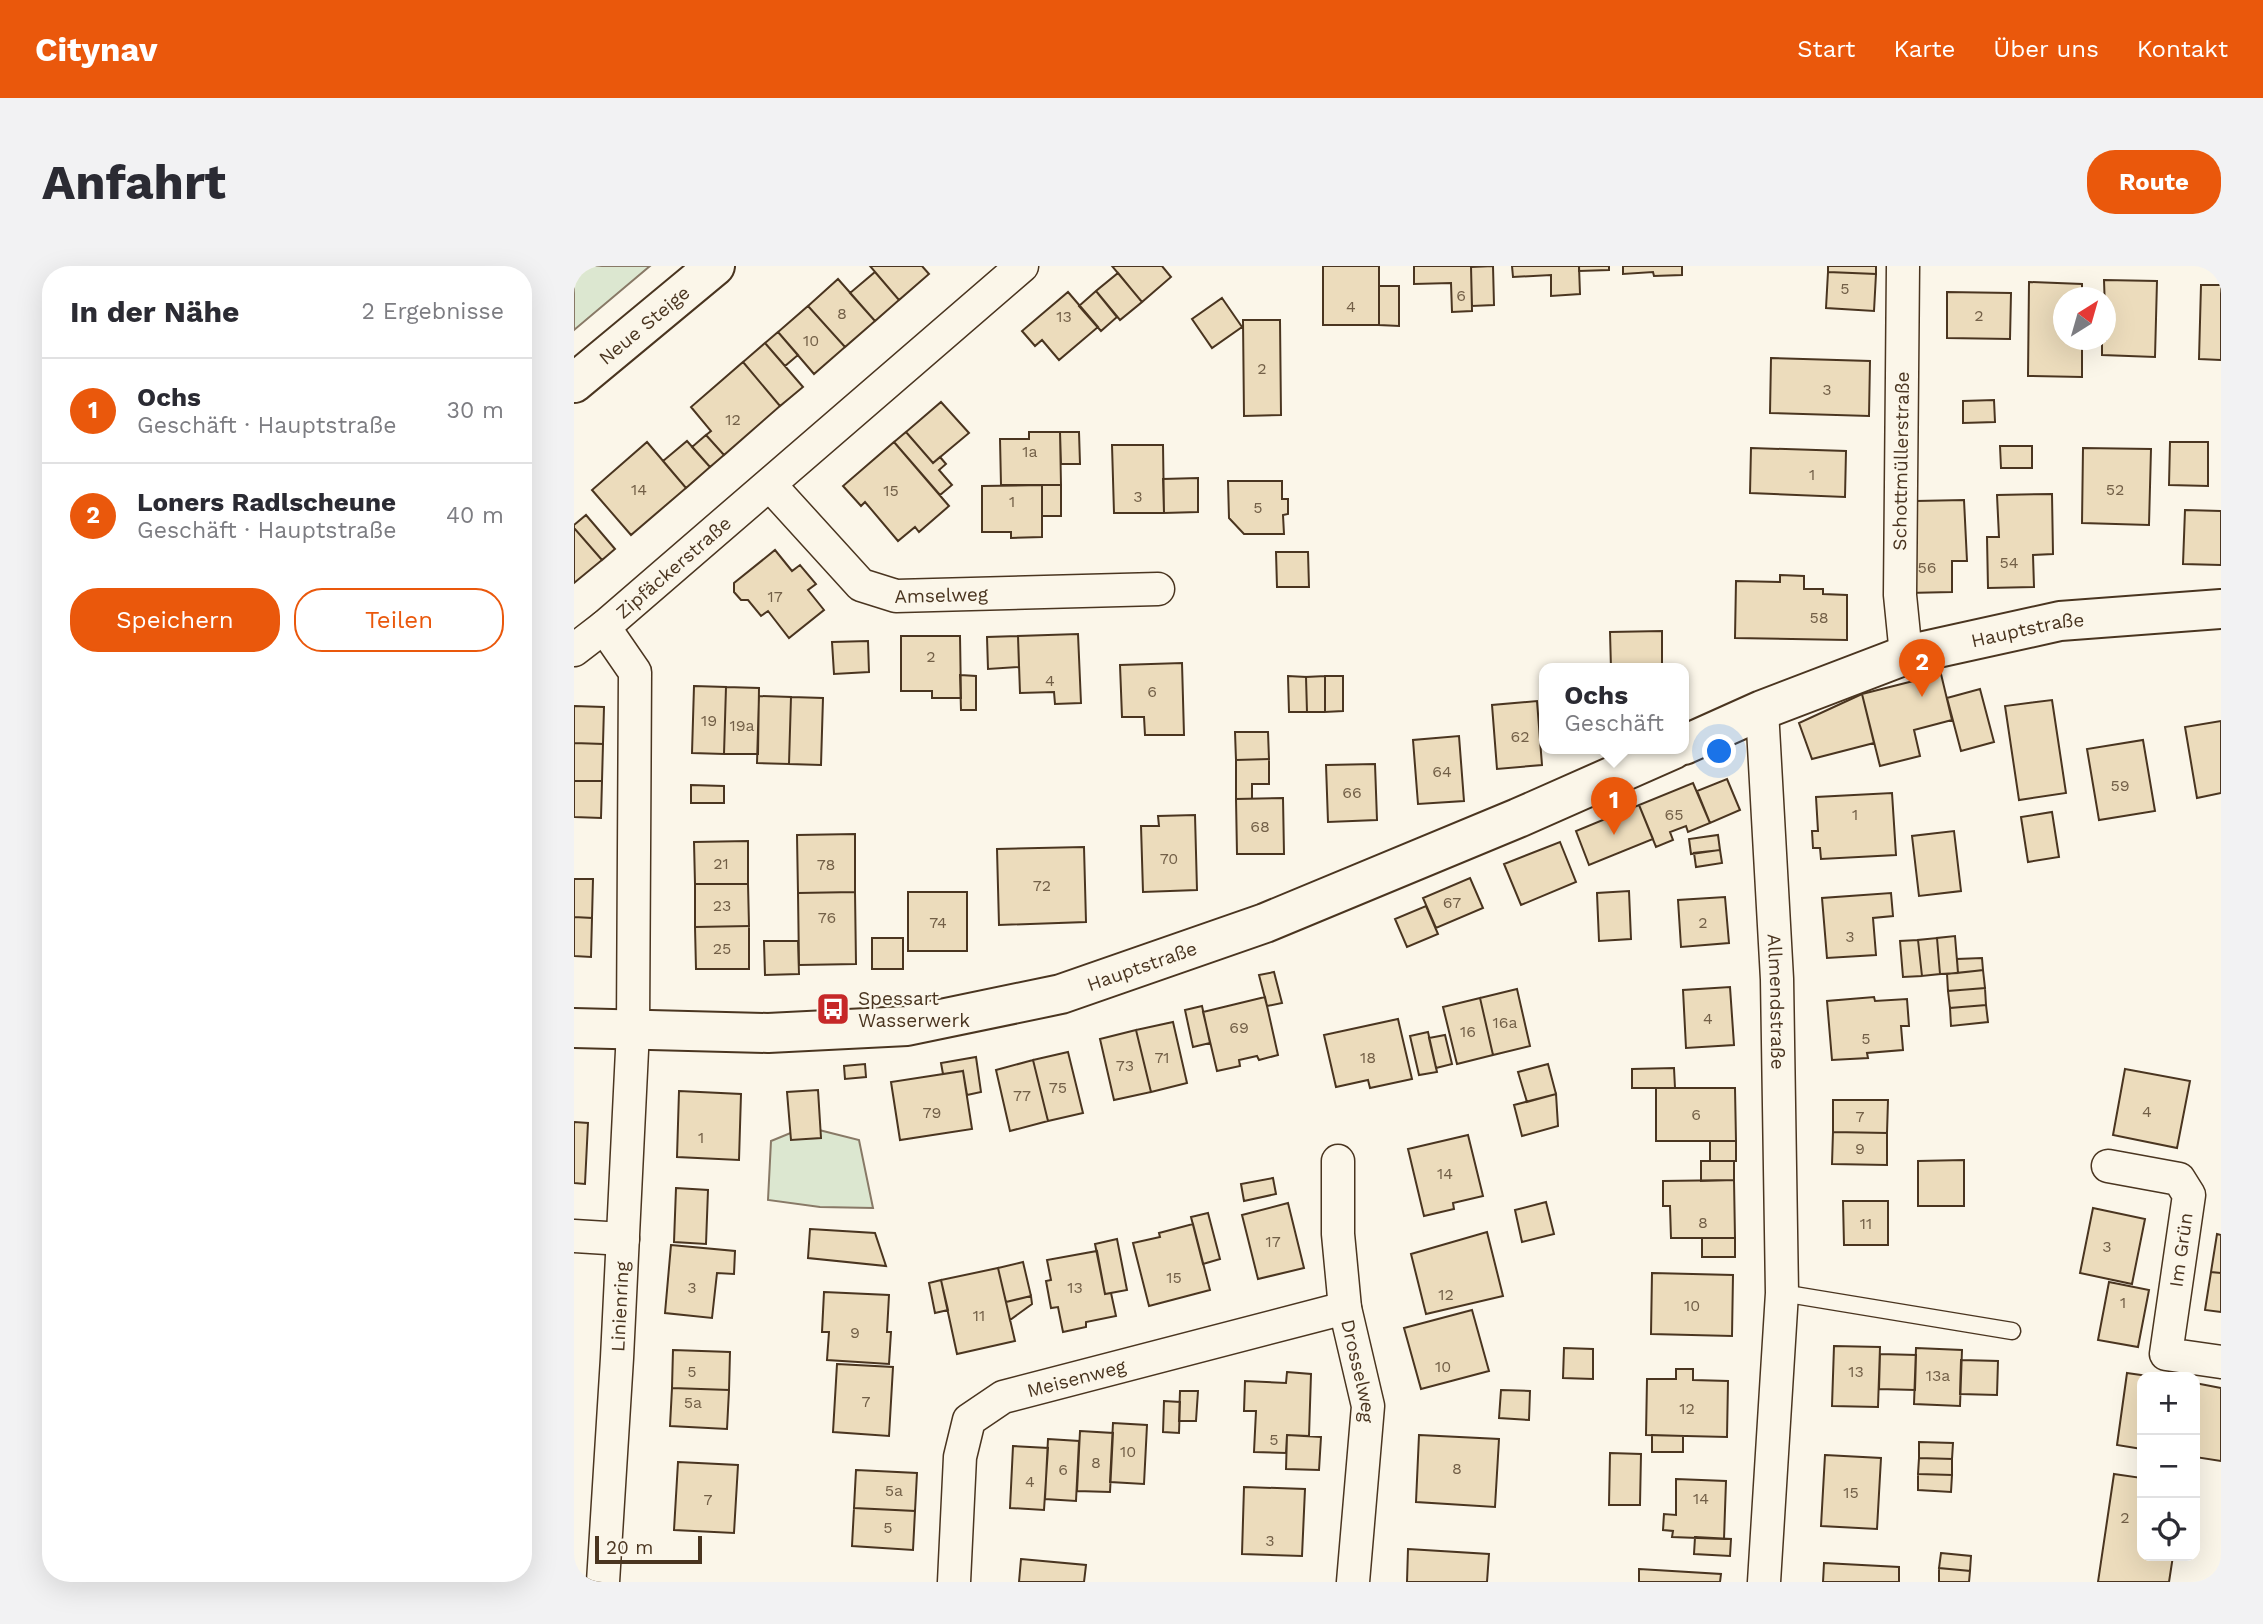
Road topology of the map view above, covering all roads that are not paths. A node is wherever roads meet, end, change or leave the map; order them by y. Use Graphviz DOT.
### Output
graph roads {
  1 [pos="715,266"];
  2 [pos="1022,266"];
  3 [pos="1903,266"];
  4 [pos="574,383"];
  5 [pos="770,485"];
  6 [pos="1158,589"];
  7 [pos="2221,609"];
  8 [pos="604,626"];
  9 [pos="574,650"];
  10 [pos="1906,655"];
  11 [pos="1762,710"];
  12 [pos="1689,743"];
  13 [pos="1663,754"];
  14 [pos="574,1028"];
  15 [pos="634,1030"];
  16 [pos="1338,1161"];
  17 [pos="2108,1166"];
  18 [pos="574,1236"];
  19 [pos="623,1239"];
  20 [pos="1782,1293"];
  21 [pos="1345,1308"];
  22 [pos="2012,1331"];
  23 [pos="2221,1362"];
  24 [pos="603,1582"];
  25 [pos="954,1582"];
  26 [pos="1353,1582"];
  27 [pos="1764,1582"];
  1 -- 4 [label="street, Neue Steige"];
  2 -- 5 [label="street, Zipfäckerstraße"];
  3 -- 10 [label="street, Schottmüllerstraße"];
  5 -- 6 [label="street, Amselweg"];
  5 -- 8 [label="street, Zipfäckerstraße"];
  7 -- 10 [label="street, Hauptstraße"];
  8 -- 9 [label="street"];
  8 -- 15 [label="street, Zipfäckerstraße"];
  10 -- 11 [label="street, Hauptstraße"];
  11 -- 12 [label="street, Hauptstraße"];
  11 -- 20 [label="street, Allmendstraße"];
  13 -- 15 [label="street, Hauptstraße"];
  14 -- 15 [label="street, Hauptstraße"];
  15 -- 19 [label="street, Linienring"];
  16 -- 21 [label="street, Drosselweg"];
  17 -- 23 [label="street, Im Grün"];
  18 -- 19 [label="street"];
  19 -- 24 [label="street, Linienring"];
  20 -- 22 [label="lane"];
  20 -- 27 [label="street, Allmendstraße"];
  21 -- 25 [label="street, Meisenweg"];
  21 -- 26 [label="street, Drosselweg"];
}
